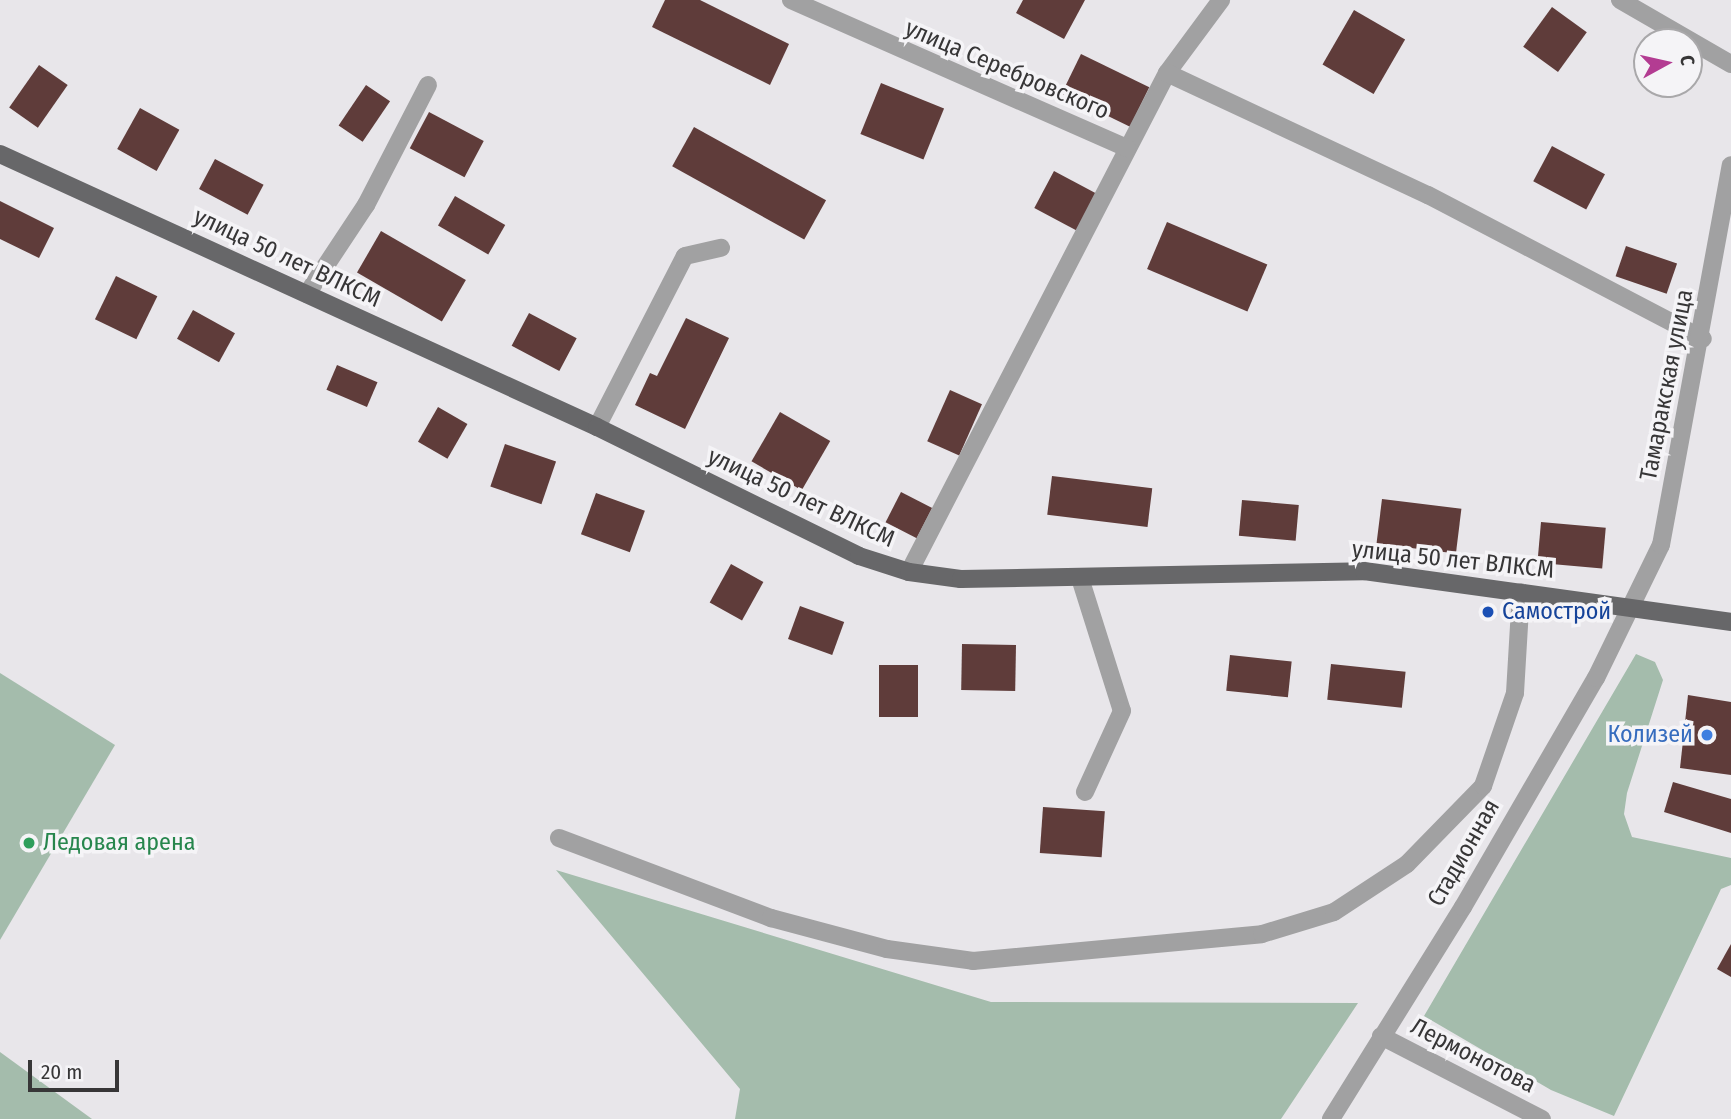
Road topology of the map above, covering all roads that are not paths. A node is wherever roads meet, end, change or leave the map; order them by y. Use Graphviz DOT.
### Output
graph roads {
  1 [pos="791,0"];
  2 [pos="1221,0"];
  3 [pos="1620,0"];
  4 [pos="1731,64"];
  5 [pos="1167,73"];
  6 [pos="428,85"];
  7 [pos="1127,148"];
  8 [pos="0,155"];
  9 [pos="1731,165"];
  10 [pos="721,248"];
  11 [pos="307,293"];
  12 [pos="1703,339"];
  13 [pos="597,427"];
  14 [pos="909,572"];
  15 [pos="1080,578"];
  16 [pos="1521,592"];
  17 [pos="1629,606"];
  18 [pos="1731,622"];
  19 [pos="1085,792"];
  20 [pos="559,838"];
  21 [pos="1381,1036"];
  22 [pos="1331,1119"];
  23 [pos="1542,1119"];
  1 -- 7 [label="street, улица Серебровского"];
  2 -- 5 [label="street"];
  3 -- 4 [label="street"];
  5 -- 7 [label="street"];
  5 -- 12 [label="street"];
  6 -- 11 [label="street"];
  7 -- 14 [label="street"];
  8 -- 11 [label="main road, улица 50 лет ВЛКСМ"];
  9 -- 12 [label="street, Тамаракская улица"];
  10 -- 13 [label="street"];
  11 -- 13 [label="main road, улица 50 лет ВЛКСМ"];
  12 -- 17 [label="street, Тамаракская улица"];
  13 -- 14 [label="main road, улица 50 лет ВЛКСМ"];
  14 -- 15 [label="main road, улица 50 лет ВЛКСМ"];
  15 -- 16 [label="main road, улица 50 лет ВЛКСМ"];
  15 -- 19 [label="street"];
  16 -- 17 [label="main road, улица 50 лет ВЛКСМ"];
  16 -- 20 [label="street"];
  17 -- 18 [label="main road, улица 50 лет ВЛКСМ"];
  17 -- 21 [label="street, Стадионная"];
  21 -- 22 [label="street, Стадионная"];
  21 -- 23 [label="street, Лермонотова"];
}
